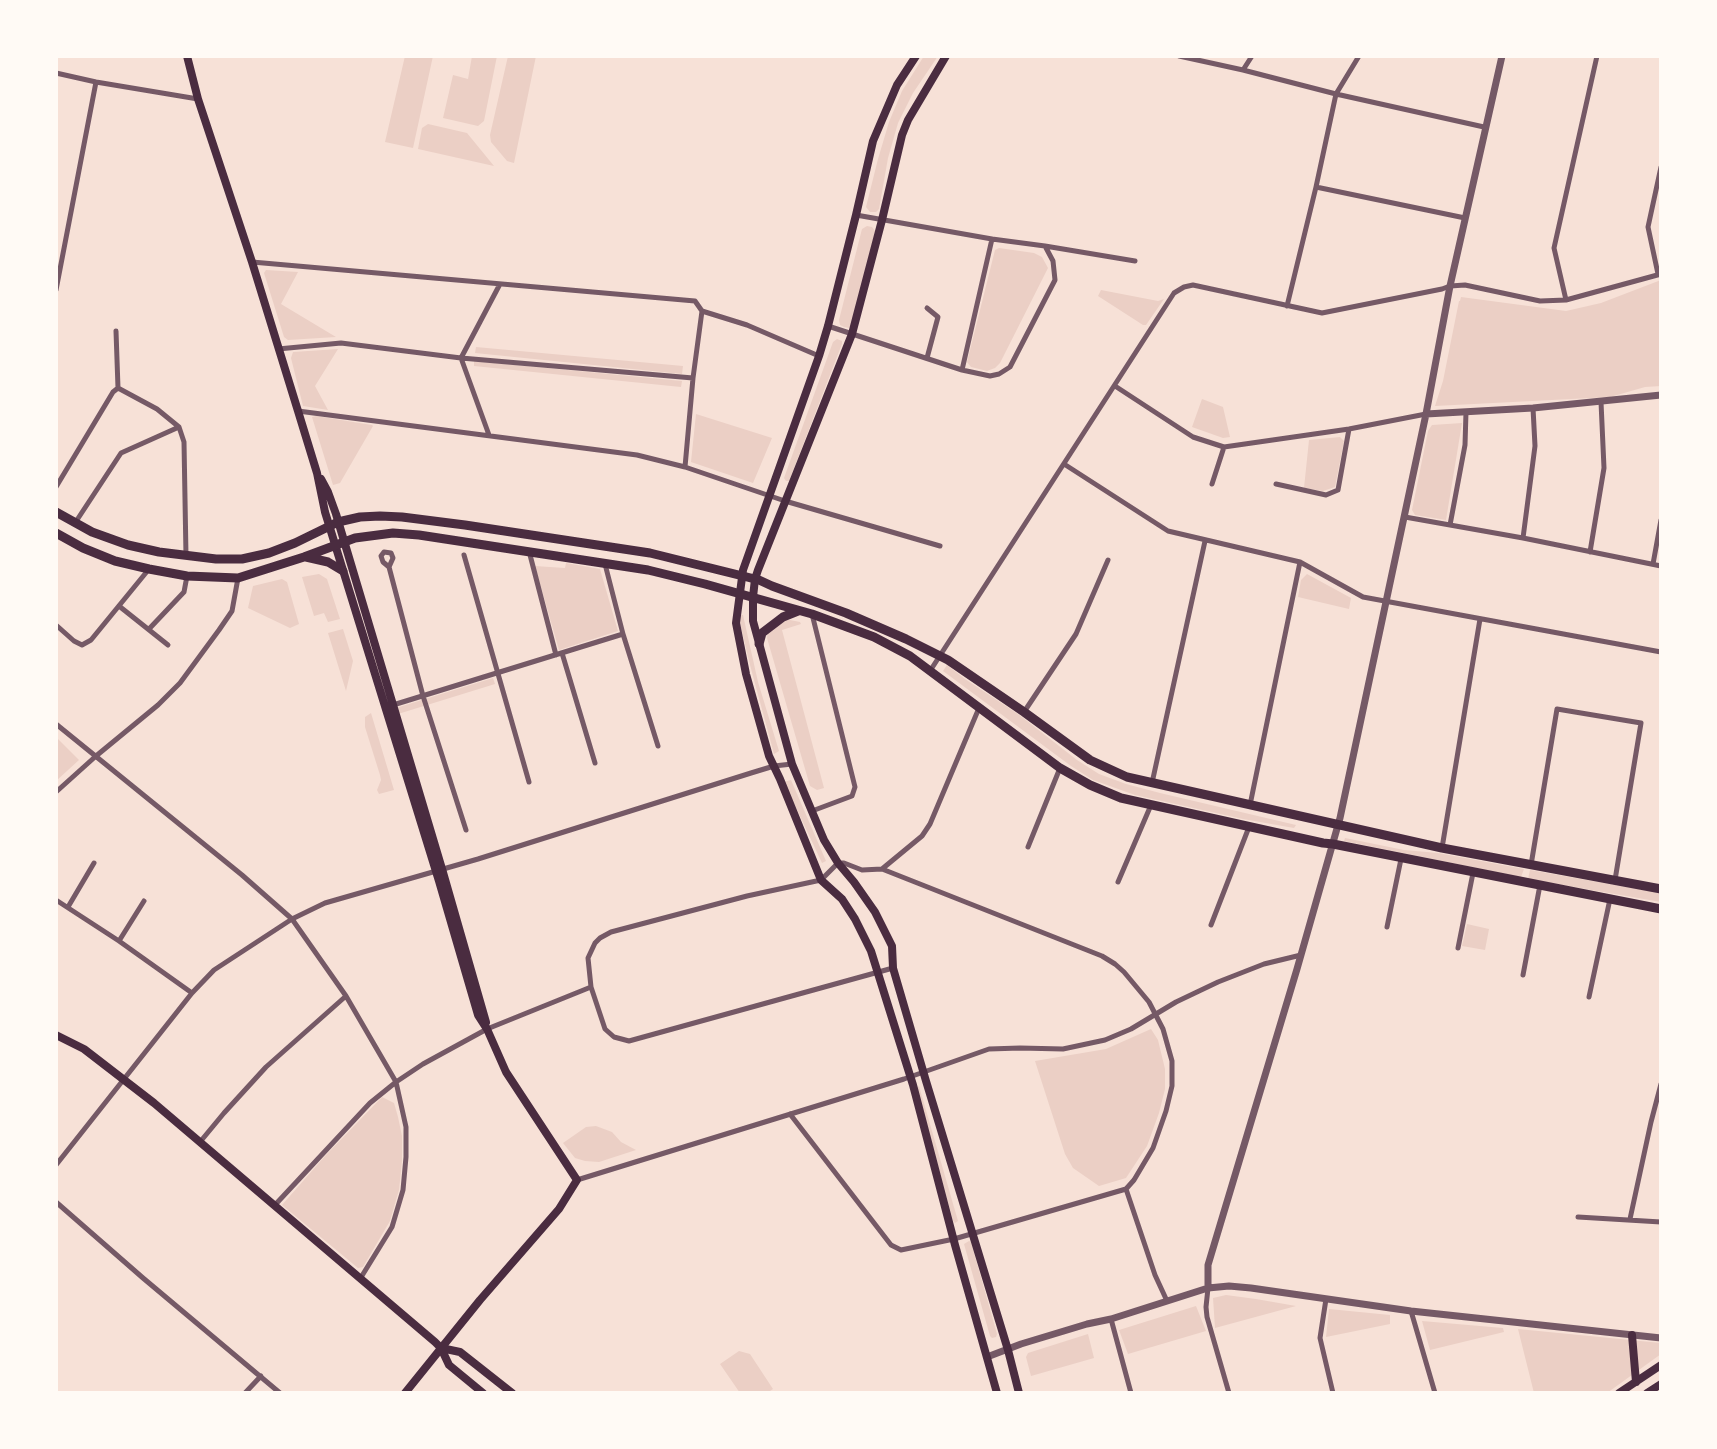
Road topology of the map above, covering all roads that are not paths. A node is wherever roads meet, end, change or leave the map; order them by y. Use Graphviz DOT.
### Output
graph roads {
  1 [pos="187,56"];
  2 [pos="916,56"];
  3 [pos="946,56"];
  4 [pos="1179,56"];
  5 [pos="1252,56"];
  6 [pos="1359,56"];
  7 [pos="1502,56"];
  8 [pos="1597,56"];
  9 [pos="1243,70"];
  10 [pos="56,73"];
  11 [pos="96,82"];
  12 [pos="1336,94"];
  13 [pos="198,99"];
  14 [pos="1485,127"];
  15 [pos="1661,167"];
  16 [pos="1316,187"];
  17 [pos="856,215"];
  18 [pos="1465,218"];
  19 [pos="883,220"];
  20 [pos="992,239"];
  21 [pos="1045,246"];
  22 [pos="1135,261"];
  23 [pos="252,262"];
  24 [pos="1660,274"];
  25 [pos="500,284"];
  26 [pos="1450,286"];
  27 [pos="56,290"];
  28 [pos="1566,300"];
  29 [pos="1287,306"];
  30 [pos="927,308"];
  31 [pos="702,311"];
  32 [pos="828,326"];
  33 [pos="116,331"];
  34 [pos="852,334"];
  35 [pos="278,349"];
  36 [pos="819,356"];
  37 [pos="461,358"];
  38 [pos="927,358"];
  39 [pos="962,370"];
  40 [pos="693,378"];
  41 [pos="1115,386"];
  42 [pos="118,388"];
  43 [pos="1661,395"];
  44 [pos="1601,402"];
  45 [pos="1532,408"];
  46 [pos="298,411"];
  47 [pos="1466,412"];
  48 [pos="1426,414"];
  49 [pos="179,427"];
  50 [pos="1349,429"];
  51 [pos="489,435"];
  52 [pos="1224,447"];
  53 [pos="1064,464"];
  54 [pos="685,467"];
  55 [pos="1212,484"];
  56 [pos="1276,484"];
  57 [pos="56,487"];
  58 [pos="769,496"];
  59 [pos="785,501"];
  60 [pos="56,512"];
  61 [pos="1405,517"];
  62 [pos="1661,520"];
  63 [pos="75,523"];
  64 [pos="334,524"];
  65 [pos="1450,525"];
  66 [pos="56,533"];
  67 [pos="1523,538"];
  68 [pos="1205,541"];
  69 [pos="340,543"];
  70 [pos="940,546"];
  71 [pos="529,551"];
  72 [pos="1590,552"];
  73 [pos="464,555"];
  74 [pos="186,556"];
  75 [pos="304,557"];
  76 [pos="1108,560"];
  77 [pos="605,562"];
  78 [pos="1300,562"];
  79 [pos="1653,564"];
  80 [pos="1661,566"];
  81 [pos="389,568"];
  82 [pos="149,569"];
  83 [pos="343,571"];
  84 [pos="187,576"];
  85 [pos="742,576"];
  86 [pos="238,578"];
  87 [pos="755,579"];
  88 [pos="739,593"];
  89 [pos="753,597"];
  90 [pos="1386,602"];
  91 [pos="119,606"];
  92 [pos="799,611"];
  93 [pos="812,614"];
  94 [pos="1480,620"];
  95 [pos="56,625"];
  96 [pos="149,629"];
  97 [pos="623,634"];
  98 [pos="759,644"];
  99 [pos="168,645"];
  100 [pos="1661,652"];
  101 [pos="559,654"];
  102 [pos="940,657"];
  103 [pos="930,671"];
  104 [pos="498,673"];
  105 [pos="423,696"];
  106 [pos="393,705"];
  107 [pos="979,708"];
  108 [pos="1024,712"];
  109 [pos="56,723"];
  110 [pos="658,746"];
  111 [pos="96,756"];
  112 [pos="594,763"];
  113 [pos="792,764"];
  114 [pos="774,766"];
  115 [pos="1060,768"];
  116 [pos="530,782"];
  117 [pos="1152,783"];
  118 [pos="56,792"];
  119 [pos="1151,805"];
  120 [pos="1250,805"];
  121 [pos="812,810"];
  122 [pos="1338,826"];
  123 [pos="1249,827"];
  124 [pos="466,830"];
  125 [pos="1333,844"];
  126 [pos="1028,847"];
  127 [pos="1442,848"];
  128 [pos="1401,859"];
  129 [pos="94,863"];
  130 [pos="838,863"];
  131 [pos="1531,865"];
  132 [pos="882,869"];
  133 [pos="439,870"];
  134 [pos="1474,873"];
  135 [pos="821,880"];
  136 [pos="1615,880"];
  137 [pos="1118,882"];
  138 [pos="1540,886"];
  139 [pos="1661,888"];
  140 [pos="1610,899"];
  141 [pos="56,900"];
  142 [pos="144,901"];
  143 [pos="68,907"];
  144 [pos="1661,909"];
  145 [pos="292,919"];
  146 [pos="1211,925"];
  147 [pos="1387,927"];
  148 [pos="119,941"];
  149 [pos="1458,947"];
  150 [pos="1301,955"];
  151 [pos="893,968"];
  152 [pos="878,972"];
  153 [pos="1523,975"];
  154 [pos="591,987"];
  155 [pos="192,993"];
  156 [pos="346,996"];
  157 [pos="1589,997"];
  158 [pos="1155,1014"];
  159 [pos="487,1029"];
  160 [pos="56,1035"];
  161 [pos="923,1072"];
  162 [pos="910,1076"];
  163 [pos="123,1079"];
  164 [pos="396,1082"];
  165 [pos="1661,1084"];
  166 [pos="790,1114"];
  167 [pos="1651,1122"];
  168 [pos="1661,1122"];
  169 [pos="200,1142"];
  170 [pos="56,1165"];
  171 [pos="577,1180"];
  172 [pos="1126,1189"];
  173 [pos="56,1202"];
  174 [pos="274,1206"];
  175 [pos="1578,1217"];
  176 [pos="1630,1219"];
  177 [pos="1661,1222"];
  178 [pos="973,1233"];
  179 [pos="954,1239"];
  180 [pos="360,1279"];
  181 [pos="1208,1288"];
  182 [pos="1326,1299"];
  183 [pos="1167,1301"];
  184 [pos="1410,1311"];
  185 [pos="1111,1319"];
  186 [pos="1632,1335"];
  187 [pos="1661,1338"];
  188 [pos="441,1348"];
  189 [pos="1008,1350"];
  190 [pos="988,1357"];
  191 [pos="1661,1365"];
  192 [pos="261,1376"];
  193 [pos="1636,1382"];
  194 [pos="1661,1384"];
  195 [pos="245,1393"];
  196 [pos="280,1393"];
  197 [pos="405,1393"];
  198 [pos="483,1393"];
  199 [pos="512,1393"];
  200 [pos="997,1393"];
  201 [pos="1019,1393"];
  202 [pos="1131,1393"];
  203 [pos="1229,1393"];
  204 [pos="1333,1393"];
  205 [pos="1435,1393"];
  206 [pos="1619,1393"];
  207 [pos="1647,1393"];
  1 -- 13 [label="main road"];
  2 -- 17 [label="main road"];
  3 -- 19 [label="main road"];
  4 -- 9 [label="street"];
  5 -- 9 [label="street"];
  6 -- 12 [label="street"];
  7 -- 14 [label="street"];
  8 -- 28 [label="street"];
  9 -- 12 [label="street"];
  10 -- 11 [label="street"];
  11 -- 13 [label="street"];
  11 -- 27 [label="street"];
  12 -- 14 [label="street"];
  12 -- 16 [label="street"];
  13 -- 23 [label="main road"];
  14 -- 18 [label="street"];
  15 -- 24 [label="street"];
  16 -- 18 [label="street"];
  16 -- 29 [label="street"];
  17 -- 19 [label="street"];
  17 -- 32 [label="main road"];
  18 -- 26 [label="street"];
  19 -- 20 [label="street"];
  19 -- 34 [label="main road"];
  20 -- 21 [label="street"];
  20 -- 39 [label="street"];
  21 -- 22 [label="street"];
  21 -- 39 [label="street"];
  23 -- 25 [label="street"];
  23 -- 35 [label="main road"];
  24 -- 28 [label="street"];
  25 -- 31 [label="street"];
  25 -- 37 [label="street"];
  26 -- 28 [label="street"];
  26 -- 29 [label="street"];
  26 -- 48 [label="street"];
  29 -- 41 [label="street"];
  30 -- 38 [label="street"];
  31 -- 36 [label="street"];
  31 -- 40 [label="street"];
  32 -- 34 [label="street"];
  32 -- 36 [label="main road"];
  33 -- 42 [label="street"];
  34 -- 38 [label="street"];
  34 -- 59 [label="main road"];
  35 -- 37 [label="street"];
  35 -- 46 [label="main road"];
  36 -- 58 [label="main road"];
  37 -- 40 [label="street"];
  37 -- 51 [label="street"];
  38 -- 39 [label="street"];
  40 -- 54 [label="street"];
  41 -- 52 [label="street"];
  41 -- 53 [label="street"];
  42 -- 49 [label="street"];
  42 -- 57 [label="street"];
  43 -- 44 [label="street"];
  44 -- 45 [label="street"];
  44 -- 72 [label="street"];
  45 -- 47 [label="street"];
  45 -- 67 [label="street"];
  46 -- 51 [label="street"];
  46 -- 64 [label="main road"];
  47 -- 48 [label="street"];
  47 -- 65 [label="street"];
  48 -- 50 [label="street"];
  48 -- 61 [label="street"];
  49 -- 63 [label="street"];
  49 -- 74 [label="street"];
  50 -- 52 [label="street"];
  50 -- 56 [label="street"];
  51 -- 54 [label="street"];
  52 -- 55 [label="street"];
  53 -- 68 [label="street"];
  53 -- 102 [label="street"];
  54 -- 58 [label="street"];
  58 -- 59 [label="street"];
  58 -- 85 [label="main road"];
  59 -- 70 [label="street"];
  59 -- 87 [label="main road"];
  60 -- 63 [label="main road"];
  61 -- 65 [label="street"];
  61 -- 90 [label="street"];
  62 -- 79 [label="street"];
  63 -- 74 [label="main road"];
  64 -- 69 [label="main road"];
  64 -- 74 [label="main road"];
  64 -- 85 [label="main road"];
  65 -- 67 [label="street"];
  66 -- 82 [label="main road"];
  67 -- 72 [label="street"];
  68 -- 78 [label="street"];
  68 -- 117 [label="street"];
  69 -- 71 [label="main road"];
  69 -- 75 [label="main road"];
  69 -- 83 [label="main road"];
  69 -- 106 [label="main road"];
  71 -- 77 [label="main road"];
  71 -- 101 [label="street"];
  72 -- 79 [label="street"];
  73 -- 104 [label="street"];
  75 -- 83 [label="main road"];
  75 -- 86 [label="main road"];
  76 -- 108 [label="street"];
  77 -- 88 [label="main road"];
  77 -- 97 [label="street"];
  78 -- 90 [label="street"];
  78 -- 120 [label="street"];
  79 -- 80 [label="street"];
  81 -- 105 [label="street"];
  82 -- 84 [label="main road"];
  82 -- 91 [label="street"];
  83 -- 133 [label="main road"];
  84 -- 86 [label="main road"];
  84 -- 96 [label="street"];
  85 -- 87 [label="main road"];
  85 -- 88 [label="main road"];
  86 -- 111 [label="street"];
  87 -- 89 [label="main road"];
  87 -- 102 [label="main road"];
  88 -- 89 [label="main road"];
  88 -- 114 [label="main road"];
  89 -- 92 [label="main road"];
  89 -- 98 [label="main road"];
  90 -- 94 [label="street"];
  90 -- 122 [label="street"];
  91 -- 95 [label="street"];
  91 -- 96 [label="street"];
  92 -- 93 [label="main road"];
  92 -- 98 [label="main road"];
  93 -- 103 [label="main road"];
  93 -- 121 [label="street"];
  94 -- 100 [label="street"];
  94 -- 127 [label="street"];
  96 -- 99 [label="street"];
  97 -- 101 [label="street"];
  97 -- 110 [label="street"];
  98 -- 113 [label="main road"];
  101 -- 104 [label="street"];
  101 -- 112 [label="street"];
  102 -- 103 [label="street"];
  102 -- 108 [label="main road"];
  103 -- 107 [label="main road"];
  104 -- 105 [label="street"];
  104 -- 116 [label="street"];
  105 -- 106 [label="street"];
  105 -- 124 [label="street"];
  106 -- 133 [label="main road"];
  107 -- 115 [label="main road"];
  107 -- 132 [label="street"];
  108 -- 117 [label="main road"];
  109 -- 111 [label="street"];
  111 -- 118 [label="street"];
  111 -- 145 [label="street"];
  113 -- 114 [label="street"];
  113 -- 121 [label="main road"];
  114 -- 133 [label="street"];
  114 -- 135 [label="main road"];
  115 -- 119 [label="main road"];
  115 -- 126 [label="street"];
  117 -- 120 [label="main road"];
  119 -- 123 [label="main road"];
  119 -- 137 [label="street"];
  120 -- 122 [label="main road"];
  121 -- 130 [label="main road"];
  122 -- 125 [label="street"];
  122 -- 127 [label="main road"];
  123 -- 125 [label="main road"];
  123 -- 146 [label="street"];
  125 -- 128 [label="main road"];
  125 -- 150 [label="street"];
  127 -- 131 [label="main road"];
  128 -- 134 [label="main road"];
  128 -- 147 [label="street"];
  129 -- 143 [label="street"];
  130 -- 132 [label="street"];
  130 -- 135 [label="street"];
  130 -- 151 [label="main road"];
  131 -- 136 [label="main road"];
  131 -- 136 [label="street"];
  132 -- 158 [label="street"];
  133 -- 145 [label="street"];
  133 -- 159 [label="main road"];
  134 -- 138 [label="main road"];
  134 -- 149 [label="street"];
  135 -- 152 [label="main road"];
  135 -- 154 [label="street"];
  136 -- 139 [label="main road"];
  138 -- 140 [label="main road"];
  138 -- 153 [label="street"];
  140 -- 144 [label="main road"];
  140 -- 157 [label="street"];
  141 -- 143 [label="street"];
  142 -- 148 [label="street"];
  143 -- 148 [label="street"];
  145 -- 155 [label="street"];
  145 -- 156 [label="street"];
  148 -- 155 [label="street"];
  150 -- 158 [label="street"];
  150 -- 181 [label="street"];
  151 -- 152 [label="street"];
  151 -- 161 [label="main road"];
  152 -- 154 [label="street"];
  152 -- 162 [label="main road"];
  154 -- 159 [label="street"];
  155 -- 163 [label="street"];
  156 -- 164 [label="street"];
  156 -- 169 [label="street"];
  158 -- 161 [label="street"];
  158 -- 172 [label="street"];
  159 -- 164 [label="street"];
  159 -- 171 [label="main road"];
  160 -- 163 [label="main road"];
  161 -- 162 [label="street"];
  161 -- 178 [label="main road"];
  162 -- 166 [label="street"];
  162 -- 179 [label="main road"];
  163 -- 169 [label="main road"];
  163 -- 170 [label="street"];
  164 -- 174 [label="street"];
  164 -- 180 [label="street"];
  165 -- 167 [label="street"];
  166 -- 171 [label="street"];
  166 -- 179 [label="street"];
  167 -- 168 [label="street"];
  167 -- 176 [label="street"];
  169 -- 174 [label="main road"];
  171 -- 188 [label="main road"];
  172 -- 178 [label="street"];
  172 -- 183 [label="street"];
  173 -- 192 [label="street"];
  174 -- 180 [label="main road"];
  175 -- 176 [label="street"];
  176 -- 177 [label="street"];
  178 -- 179 [label="street"];
  178 -- 189 [label="main road"];
  179 -- 190 [label="main road"];
  180 -- 188 [label="main road"];
  181 -- 182 [label="street"];
  181 -- 183 [label="street"];
  181 -- 203 [label="street"];
  182 -- 184 [label="street"];
  182 -- 204 [label="street"];
  183 -- 185 [label="street"];
  184 -- 186 [label="street"];
  184 -- 205 [label="street"];
  185 -- 189 [label="street"];
  185 -- 202 [label="street"];
  186 -- 187 [label="street"];
  186 -- 193 [label="main road"];
  188 -- 197 [label="main road"];
  188 -- 198 [label="main road"];
  188 -- 199 [label="main road"];
  189 -- 190 [label="street"];
  189 -- 201 [label="main road"];
  190 -- 200 [label="main road"];
  191 -- 193 [label="main road"];
  192 -- 195 [label="street"];
  192 -- 196 [label="street"];
  193 -- 206 [label="main road"];
  194 -- 207 [label="main road"];
}
